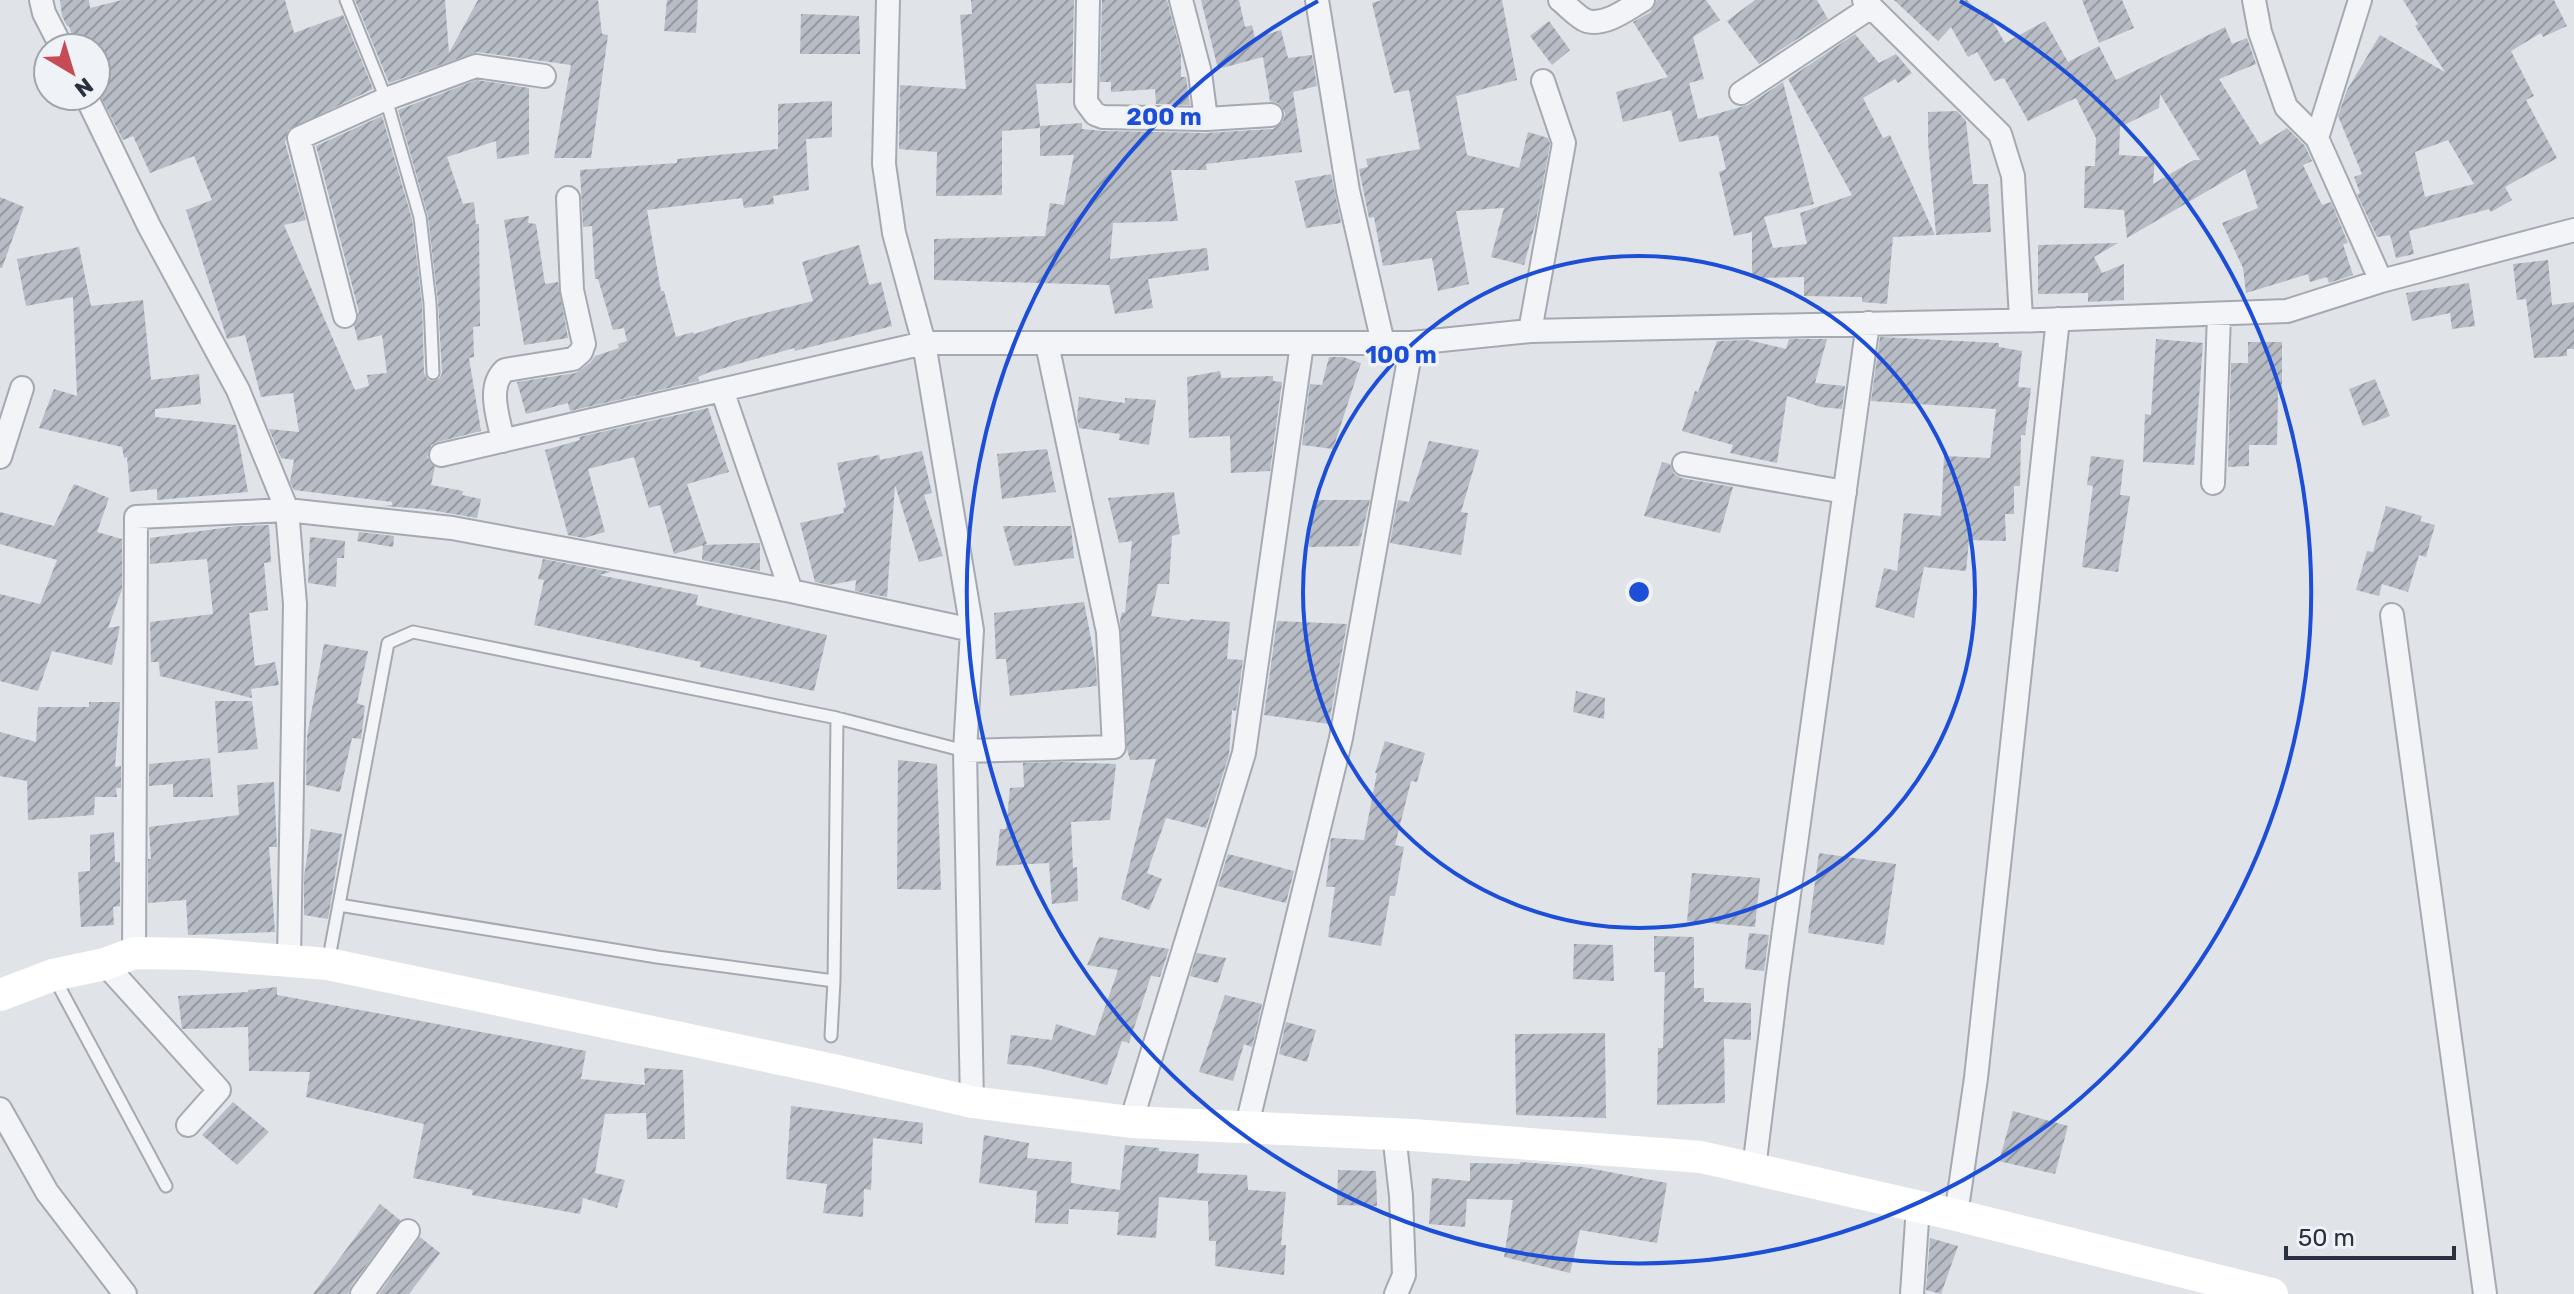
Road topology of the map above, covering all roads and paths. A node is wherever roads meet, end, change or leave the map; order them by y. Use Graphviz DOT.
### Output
graph roads {
  1 [pos="41,0"];
  2 [pos="346,0"];
  3 [pos="888,0"];
  4 [pos="1088,0"];
  5 [pos="1181,0"];
  6 [pos="1317,0"];
  7 [pos="1560,0"];
  8 [pos="1643,0"];
  9 [pos="2254,0"];
  10 [pos="2360,0"];
  11 [pos="1868,3"];
  12 [pos="54,32"];
  13 [pos="544,76"];
  14 [pos="1543,81"];
  15 [pos="1741,93"];
  16 [pos="386,99"];
  17 [pos="94,112"];
  18 [pos="1271,115"];
  19 [pos="1206,119"];
  20 [pos="2317,138"];
  21 [pos="568,198"];
  22 [pos="2574,230"];
  23 [pos="2381,281"];
  24 [pos="2219,315"];
  25 [pos="345,316"];
  26 [pos="2021,319"];
  27 [pos="2058,319"];
  28 [pos="1868,323"];
  29 [pos="1530,331"];
  30 [pos="924,343"];
  31 [pos="1383,343"];
  32 [pos="1412,343"];
  33 [pos="1047,344"];
  34 [pos="1302,344"];
  35 [pos="433,373"];
  36 [pos="22,388"];
  37 [pos="722,390"];
  38 [pos="503,441"];
  39 [pos="441,455"];
  40 [pos="0,457"];
  41 [pos="1684,464"];
  42 [pos="2213,483"];
  43 [pos="1845,492"];
  44 [pos="287,510"];
  45 [pos="791,591"];
  46 [pos="2392,615"];
  47 [pos="972,630"];
  48 [pos="837,718"];
  49 [pos="965,751"];
  50 [pos="339,905"];
  51 [pos="120,958"];
  52 [pos="289,960"];
  53 [pos="328,964"];
  54 [pos="53,975"];
  55 [pos="834,981"];
  56 [pos="0,995"];
  57 [pos="831,1036"];
  58 [pos="972,1102"];
  59 [pos="0,1109"];
  60 [pos="1131,1122"];
  61 [pos="188,1125"];
  62 [pos="1246,1129"];
  63 [pos="1394,1134"];
  64 [pos="1754,1169"];
  65 [pos="166,1186"];
  66 [pos="1918,1206"];
  67 [pos="1956,1215"];
  68 [pos="408,1231"];
  69 [pos="125,1294"];
  70 [pos="362,1294"];
  71 [pos="1396,1294"];
  72 [pos="1912,1294"];
  73 [pos="2272,1294"];
  74 [pos="2485,1294"];
  1 -- 12 [label="street"];
  2 -- 16 [label="lane"];
  3 -- 30 [label="street"];
  4 -- 19 [label="street"];
  5 -- 19 [label="street"];
  6 -- 31 [label="street"];
  7 -- 8 [label="street"];
  9 -- 20 [label="street"];
  10 -- 20 [label="street"];
  11 -- 15 [label="street"];
  11 -- 26 [label="street"];
  13 -- 16 [label="street"];
  14 -- 29 [label="street"];
  16 -- 25 [label="street"];
  16 -- 35 [label="lane"];
  17 -- 44 [label="street"];
  18 -- 19 [label="street"];
  20 -- 23 [label="street"];
  21 -- 38 [label="street"];
  22 -- 23 [label="street"];
  23 -- 24 [label="street"];
  24 -- 27 [label="street"];
  24 -- 42 [label="street"];
  26 -- 27 [label="street"];
  26 -- 28 [label="street"];
  27 -- 67 [label="street"];
  28 -- 29 [label="street"];
  28 -- 43 [label="street"];
  29 -- 32 [label="street"];
  30 -- 33 [label="street"];
  30 -- 37 [label="street"];
  30 -- 47 [label="street"];
  31 -- 32 [label="street"];
  31 -- 34 [label="street"];
  32 -- 62 [label="street"];
  33 -- 34 [label="street"];
  33 -- 49 [label="street"];
  34 -- 60 [label="street"];
  36 -- 40 [label="street"];
  37 -- 38 [label="street"];
  37 -- 45 [label="street"];
  38 -- 39 [label="street"];
  41 -- 43 [label="street"];
  43 -- 64 [label="street"];
  44 -- 45 [label="street"];
  44 -- 51 [label="street"];
  44 -- 52 [label="street"];
  45 -- 47 [label="street"];
  46 -- 74 [label="street"];
  47 -- 49 [label="street"];
  48 -- 49 [label="lane"];
  48 -- 50 [label="lane"];
  48 -- 55 [label="lane"];
  49 -- 58 [label="street"];
  50 -- 53 [label="lane"];
  50 -- 55 [label="lane"];
  51 -- 52 [label="street"];
  51 -- 54 [label="street"];
  51 -- 61 [label="street"];
  52 -- 53 [label="street"];
  53 -- 58 [label="street"];
  54 -- 56 [label="street"];
  54 -- 65 [label="lane"];
  55 -- 57 [label="lane"];
  58 -- 60 [label="street"];
  59 -- 69 [label="street"];
  60 -- 62 [label="street"];
  62 -- 63 [label="street"];
  63 -- 64 [label="street"];
  63 -- 71 [label="street"];
  64 -- 66 [label="street"];
  66 -- 67 [label="street"];
  66 -- 72 [label="street"];
  67 -- 73 [label="street"];
  68 -- 70 [label="street"];
}
